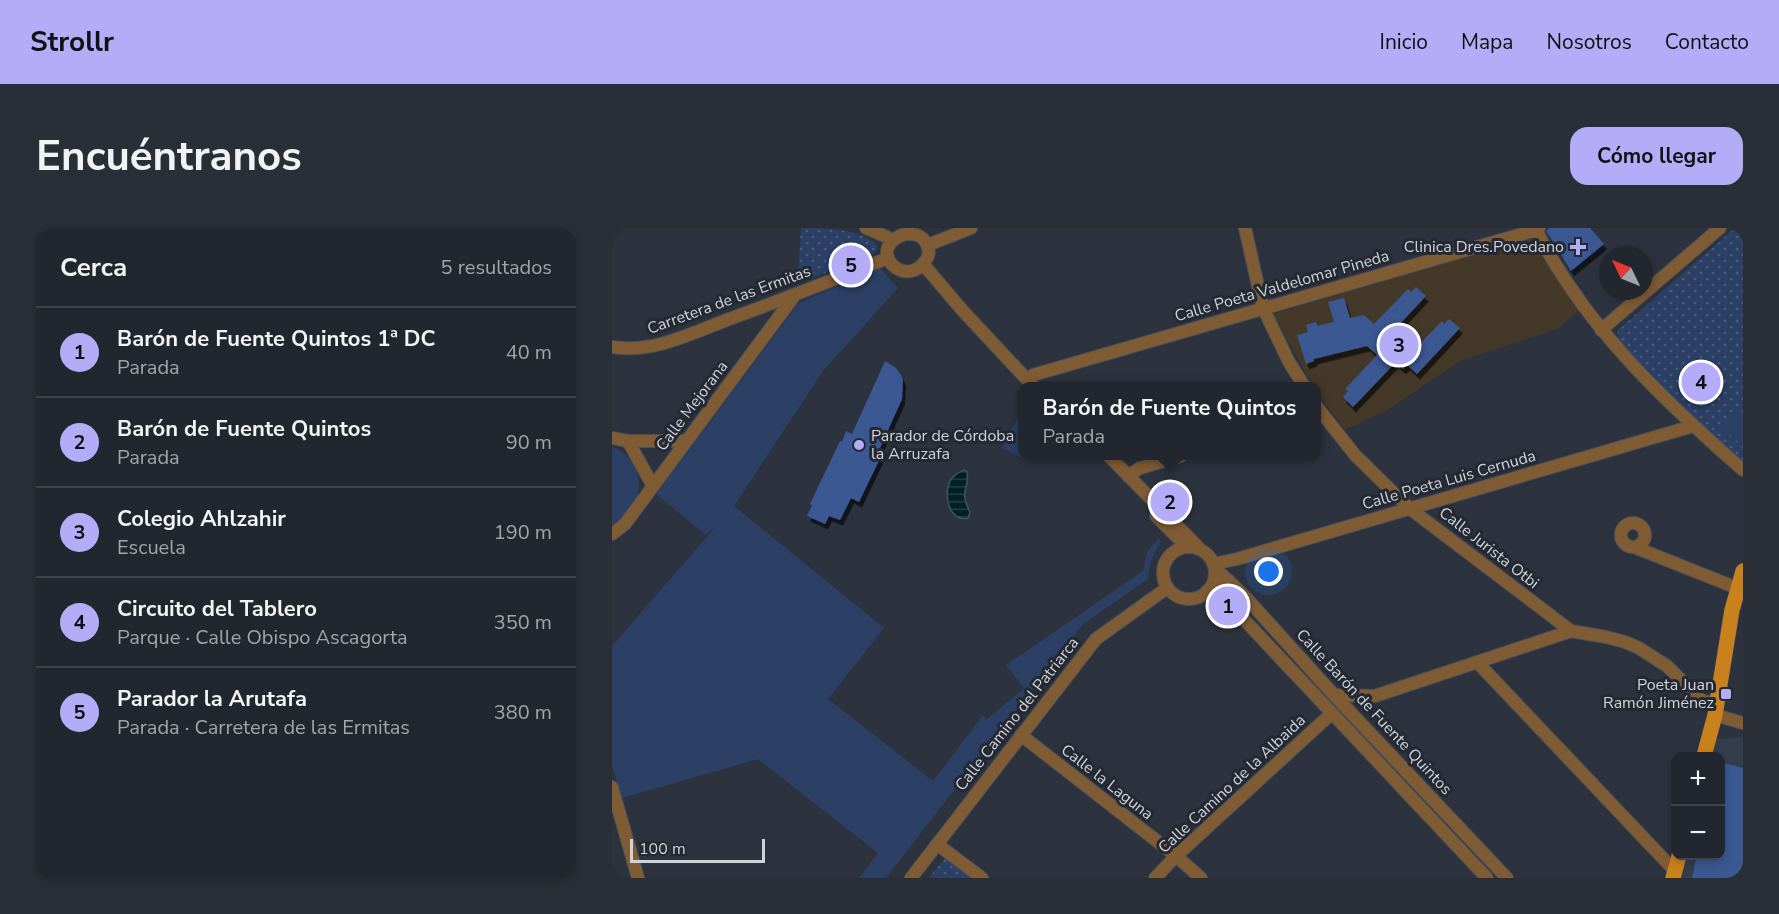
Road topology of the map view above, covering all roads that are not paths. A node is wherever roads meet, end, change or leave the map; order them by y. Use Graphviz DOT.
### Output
graph roads {
  1 [pos="866,228"];
  2 [pos="972,228"];
  3 [pos="1245,228"];
  4 [pos="1720,228"];
  5 [pos="1537,229"];
  6 [pos="915,231"];
  7 [pos="892,241"];
  8 [pos="928,246"];
  9 [pos="888,258"];
  10 [pos="923,264"];
  11 [pos="795,295"];
  12 [pos="1263,308"];
  13 [pos="1601,330"];
  14 [pos="612,347"];
  15 [pos="1033,381"];
  16 [pos="1301,382"];
  17 [pos="1321,415"];
  18 [pos="1693,426"];
  19 [pos="612,438"];
  20 [pos="628,441"];
  21 [pos="687,441"];
  22 [pos="1102,460"];
  23 [pos="1113,460"];
  24 [pos="1167,460"];
  25 [pos="1743,470"];
  26 [pos="1128,476"];
  27 [pos="653,486"];
  28 [pos="1409,508"];
  29 [pos="1170,531"];
  30 [pos="612,534"];
  31 [pos="1634,547"];
  32 [pos="1193,548"];
  33 [pos="1172,553"];
  34 [pos="1237,559"];
  35 [pos="1743,571"];
  36 [pos="1212,576"];
  37 [pos="1228,580"];
  38 [pos="1167,588"];
  39 [pos="1737,588"];
  40 [pos="1737,611"];
  41 [pos="1571,631"];
  42 [pos="1477,662"];
  43 [pos="1335,695"];
  44 [pos="1716,709"];
  45 [pos="1331,714"];
  46 [pos="1743,723"];
  47 [pos="1021,735"];
  48 [pos="1705,752"];
  49 [pos="612,790"];
  50 [pos="937,844"];
  51 [pos="1176,856"];
  52 [pos="1678,860"];
  53 [pos="1674,875"];
  54 [pos="638,878"];
  55 [pos="911,878"];
  56 [pos="982,878"];
  57 [pos="1155,878"];
  58 [pos="1201,878"];
  59 [pos="1486,878"];
  60 [pos="1498,878"];
  61 [pos="1507,878"];
  1 -- 7 [label="street"];
  2 -- 8 [label="street"];
  3 -- 12 [label="street"];
  4 -- 13 [label="street"];
  5 -- 12 [label="street, Calle Poeta Valdelomar Pineda"];
  5 -- 13 [label="street"];
  6 -- 7 [label="street"];
  6 -- 8 [label="street"];
  7 -- 9 [label="street"];
  8 -- 10 [label="street"];
  9 -- 10 [label="street"];
  9 -- 11 [label="street, Carretera de las Ermitas"];
  10 -- 15 [label="street"];
  11 -- 14 [label="street, Carretera de las Ermitas"];
  11 -- 21 [label="street, Calle Mejorana"];
  12 -- 15 [label="street, Calle Poeta Valdelomar Pineda"];
  12 -- 16 [label="street"];
  13 -- 18 [label="street"];
  17 -- 28 [label="street, Calle Jurista Otbi"];
  18 -- 25 [label="street"];
  18 -- 28 [label="street, Calle Poeta Luis Cernuda"];
  19 -- 20 [label="street"];
  20 -- 21 [label="street"];
  20 -- 27 [label="street"];
  21 -- 27 [label="street, Calle Mejorana"];
  22 -- 29 [label="street"];
  23 -- 26 [label="street"];
  24 -- 26 [label="street"];
  26 -- 32 [label="street"];
  27 -- 30 [label="street, Calle Mejorana"];
  28 -- 34 [label="street, Calle Poeta Luis Cernuda"];
  28 -- 41 [label="street, Calle Jurista Otbi"];
  29 -- 32 [label="street"];
  29 -- 33 [label="street"];
  31 -- 39 [label="street"];
  32 -- 33 [label="street"];
  32 -- 36 [label="street"];
  33 -- 38 [label="street"];
  34 -- 36 [label="street, Calle Poeta Luis Cernuda"];
  34 -- 37 [label="street"];
  35 -- 39 [label="main road"];
  36 -- 37 [label="street, Calle Barón de Fuente Quintos"];
  36 -- 38 [label="street"];
  36 -- 45 [label="street, Calle Barón de Fuente Quintos"];
  36 -- 60 [label="street, Calle Barón de Fuente Quintos"];
  37 -- 43 [label="street, Calle Barón de Fuente Quintos"];
  38 -- 47 [label="street, Calle Camino del Patriarca"];
  39 -- 40 [label="main road"];
  40 -- 44 [label="main road"];
  41 -- 42 [label="street"];
  41 -- 44 [label="street"];
  42 -- 43 [label="street"];
  42 -- 53 [label="street"];
  43 -- 61 [label="street, Calle Barón de Fuente Quintos"];
  44 -- 46 [label="street"];
  44 -- 48 [label="main road"];
  45 -- 51 [label="street, Calle Camino de la Albaida"];
  45 -- 59 [label="street, Calle Barón de Fuente Quintos"];
  47 -- 50 [label="street, Calle Camino del Patriarca"];
  47 -- 51 [label="street, Calle la Laguna"];
  49 -- 54 [label="street"];
  50 -- 55 [label="street, Calle Camino del Patriarca"];
  50 -- 56 [label="street"];
  51 -- 57 [label="street, Calle Camino de la Albaida"];
  51 -- 58 [label="street, Calle la Laguna"];
  52 -- 53 [label="main road"];
}
